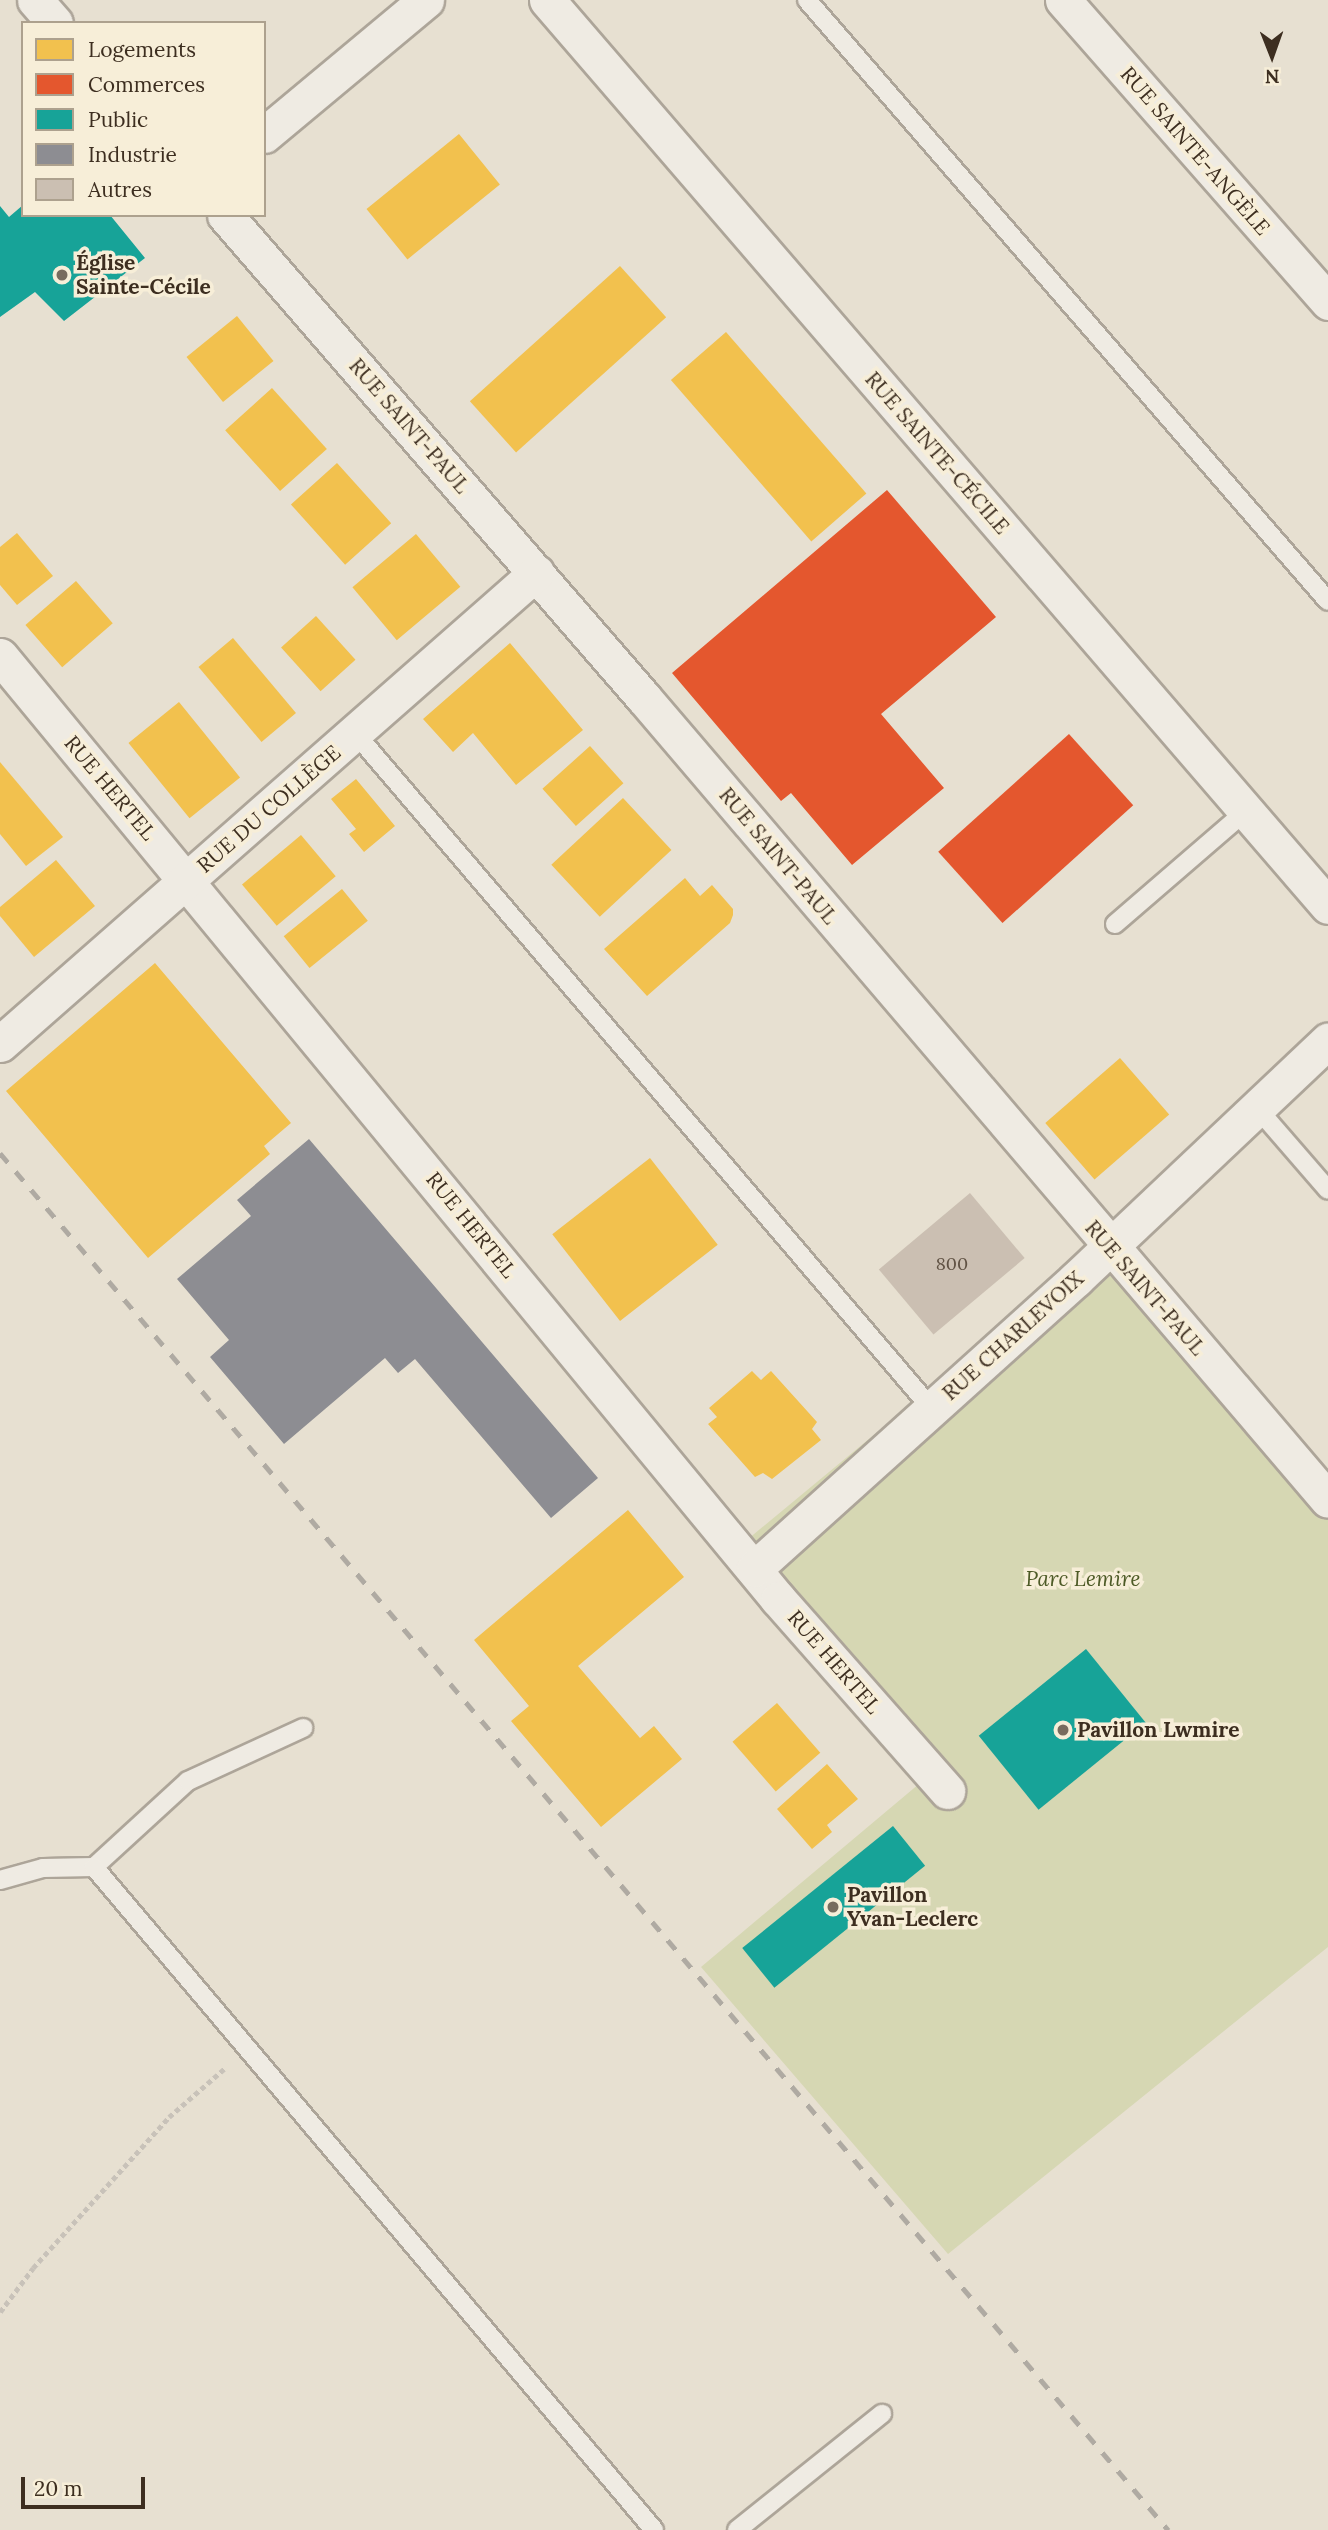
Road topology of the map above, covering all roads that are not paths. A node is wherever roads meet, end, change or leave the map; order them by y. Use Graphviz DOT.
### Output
graph roads {
  1 [pos="35,0"];
  2 [pos="426,0"];
  3 [pos="547,0"];
  4 [pos="807,0"];
  5 [pos="1063,0"];
  6 [pos="53,21"];
  7 [pos="266,133"];
  8 [pos="227,217"];
  9 [pos="1328,302"];
  10 [pos="536,573"];
  11 [pos="1328,600"];
  12 [pos="0,656"];
  13 [pos="355,733"];
  14 [pos="1246,811"];
  15 [pos="187,881"];
  16 [pos="1328,906"];
  17 [pos="1115,924"];
  18 [pos="1328,1041"];
  19 [pos="0,1044"];
  20 [pos="1257,1108"];
  21 [pos="1328,1190"];
  22 [pos="1110,1247"];
  23 [pos="932,1409"];
  24 [pos="1328,1500"];
  25 [pos="754,1569"];
  26 [pos="303,1728"];
  27 [pos="947,1791"];
  28 [pos="93,1867"];
  29 [pos="0,1880"];
  30 [pos="882,2414"];
  31 [pos="654,2530"];
  32 [pos="737,2530"];
  1 -- 6 [label="street"];
  2 -- 7 [label="street"];
  3 -- 14 [label="street, RUE SAINTE-CÉCILE"];
  4 -- 11 [label="lane"];
  5 -- 9 [label="street, RUE SAINTE-ANGÈLE"];
  8 -- 10 [label="street, RUE SAINT-PAUL"];
  10 -- 13 [label="street, RUE DU COLLÈGE"];
  10 -- 22 [label="street, RUE SAINT-PAUL"];
  12 -- 15 [label="street, RUE HERTEL"];
  13 -- 15 [label="street, RUE DU COLLÈGE"];
  13 -- 23 [label="lane"];
  14 -- 16 [label="street, RUE SAINTE-CÉCILE"];
  14 -- 17 [label="lane"];
  15 -- 19 [label="street, RUE DU COLLÈGE"];
  15 -- 25 [label="street, RUE HERTEL"];
  18 -- 20 [label="street, RUE CHARLEVOIX"];
  20 -- 21 [label="lane"];
  20 -- 22 [label="street, RUE CHARLEVOIX"];
  22 -- 23 [label="street, RUE CHARLEVOIX"];
  22 -- 24 [label="street, RUE SAINT-PAUL"];
  23 -- 25 [label="street, RUE CHARLEVOIX"];
  25 -- 27 [label="street, RUE HERTEL"];
  26 -- 28 [label="lane"];
  28 -- 29 [label="lane"];
  28 -- 31 [label="lane"];
  30 -- 32 [label="lane"];
}
